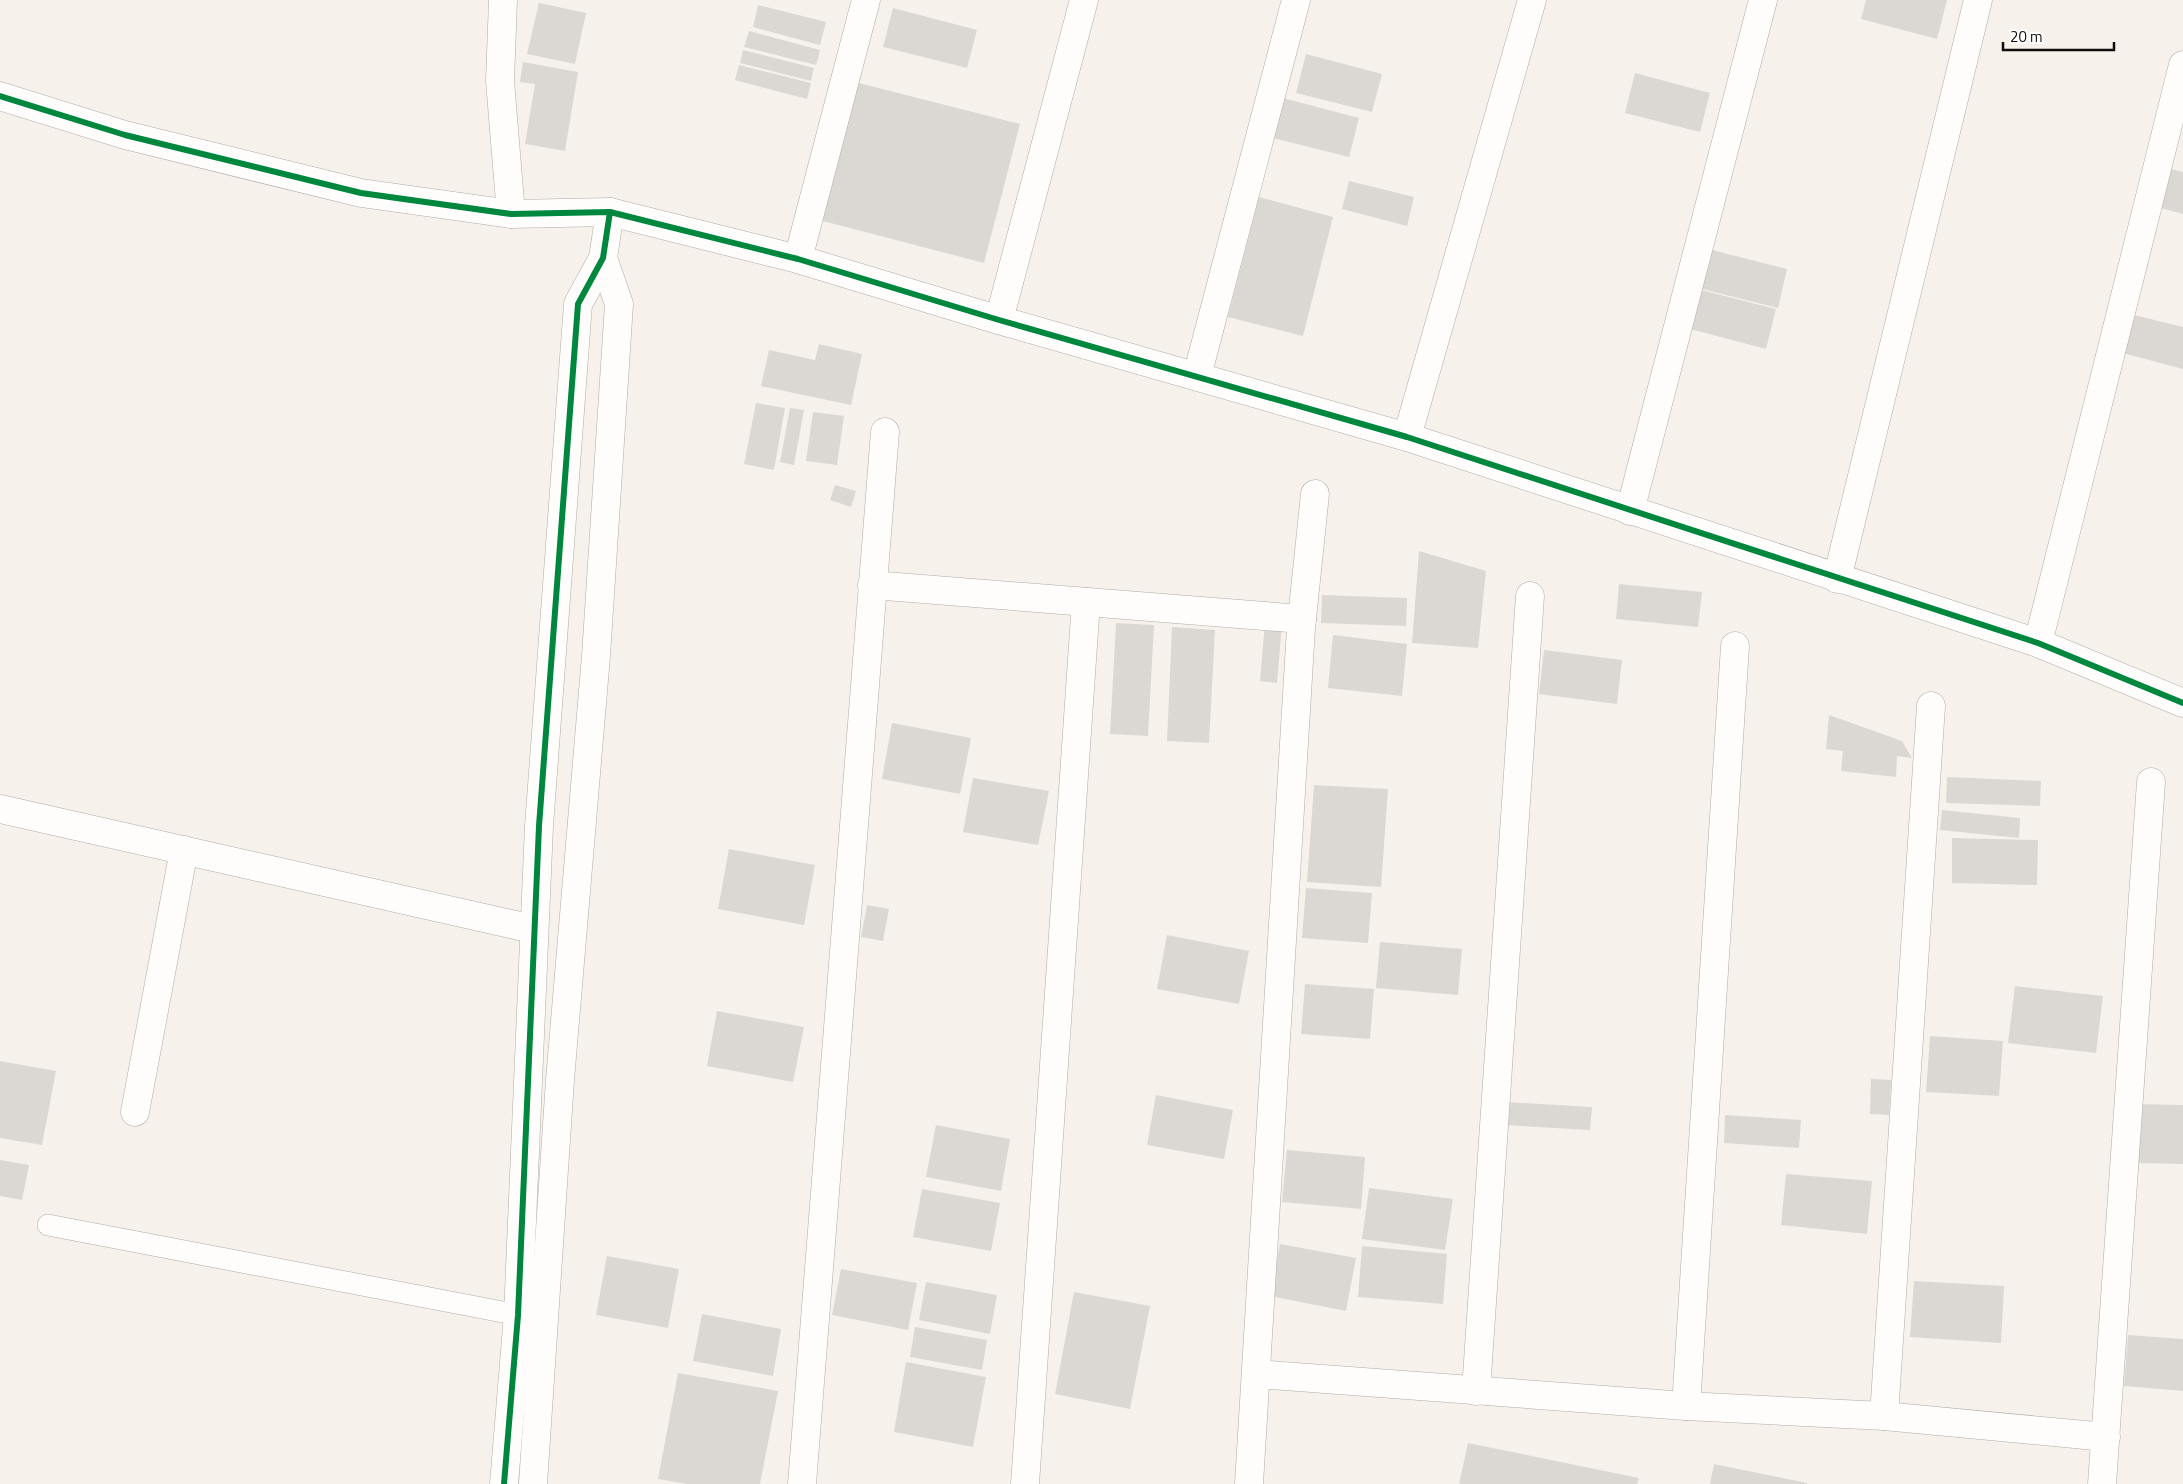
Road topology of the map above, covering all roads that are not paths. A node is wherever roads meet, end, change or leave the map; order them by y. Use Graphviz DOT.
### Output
graph roads {
  1 [pos="503,0"];
  2 [pos="866,0"];
  3 [pos="1084,0"];
  4 [pos="1296,0"];
  5 [pos="1532,0"];
  6 [pos="1763,0"];
  7 [pos="1978,0"];
  8 [pos="2183,65"];
  9 [pos="0,96"];
  10 [pos="610,212"];
  11 [pos="511,214"];
  12 [pos="604,258"];
  13 [pos="798,259"];
  14 [pos="999,320"];
  15 [pos="1197,376"];
  16 [pos="885,432"];
  17 [pos="1407,437"];
  18 [pos="1315,494"];
  19 [pos="1630,511"];
  20 [pos="1837,579"];
  21 [pos="872,585"];
  22 [pos="1530,596"];
  23 [pos="1086,602"];
  24 [pos="1302,619"];
  25 [pos="2038,643"];
  26 [pos="1735,646"];
  27 [pos="2183,703"];
  28 [pos="1931,706"];
  29 [pos="2151,782"];
  30 [pos="0,808"];
  31 [pos="184,850"];
  32 [pos="534,929"];
  33 [pos="135,1112"];
  34 [pos="48,1224"];
  35 [pos="531,1317"];
  36 [pos="1257,1374"];
  37 [pos="1476,1391"];
  38 [pos="1686,1406"];
  39 [pos="1884,1416"];
  40 [pos="2106,1437"];
  41 [pos="504,1484"];
  42 [pos="533,1484"];
  43 [pos="802,1484"];
  44 [pos="1025,1484"];
  45 [pos="1249,1484"];
  46 [pos="2102,1484"];
  1 -- 11 [label="street"];
  2 -- 13 [label="street"];
  3 -- 14 [label="street"];
  4 -- 15 [label="street"];
  5 -- 17 [label="street"];
  6 -- 19 [label="street"];
  7 -- 20 [label="street"];
  8 -- 25 [label="street"];
  9 -- 11 [label="street"];
  10 -- 11 [label="street"];
  10 -- 12 [label="street"];
  10 -- 13 [label="street"];
  12 -- 32 [label="street"];
  12 -- 35 [label="street"];
  13 -- 14 [label="street"];
  14 -- 15 [label="street"];
  15 -- 17 [label="street"];
  16 -- 21 [label="street"];
  17 -- 19 [label="street"];
  18 -- 24 [label="street"];
  19 -- 20 [label="street"];
  20 -- 25 [label="street"];
  21 -- 23 [label="street"];
  21 -- 43 [label="street"];
  22 -- 37 [label="street"];
  23 -- 24 [label="street"];
  23 -- 44 [label="street"];
  24 -- 36 [label="street"];
  25 -- 27 [label="street"];
  26 -- 38 [label="street"];
  28 -- 39 [label="street"];
  29 -- 40 [label="street"];
  30 -- 31 [label="street"];
  31 -- 32 [label="street"];
  31 -- 33 [label="street"];
  32 -- 35 [label="street"];
  34 -- 35 [label="lane"];
  35 -- 41 [label="street"];
  35 -- 42 [label="street"];
  36 -- 37 [label="street"];
  36 -- 45 [label="street"];
  37 -- 38 [label="street"];
  38 -- 39 [label="street"];
  39 -- 40 [label="street"];
  40 -- 46 [label="street"];
}
